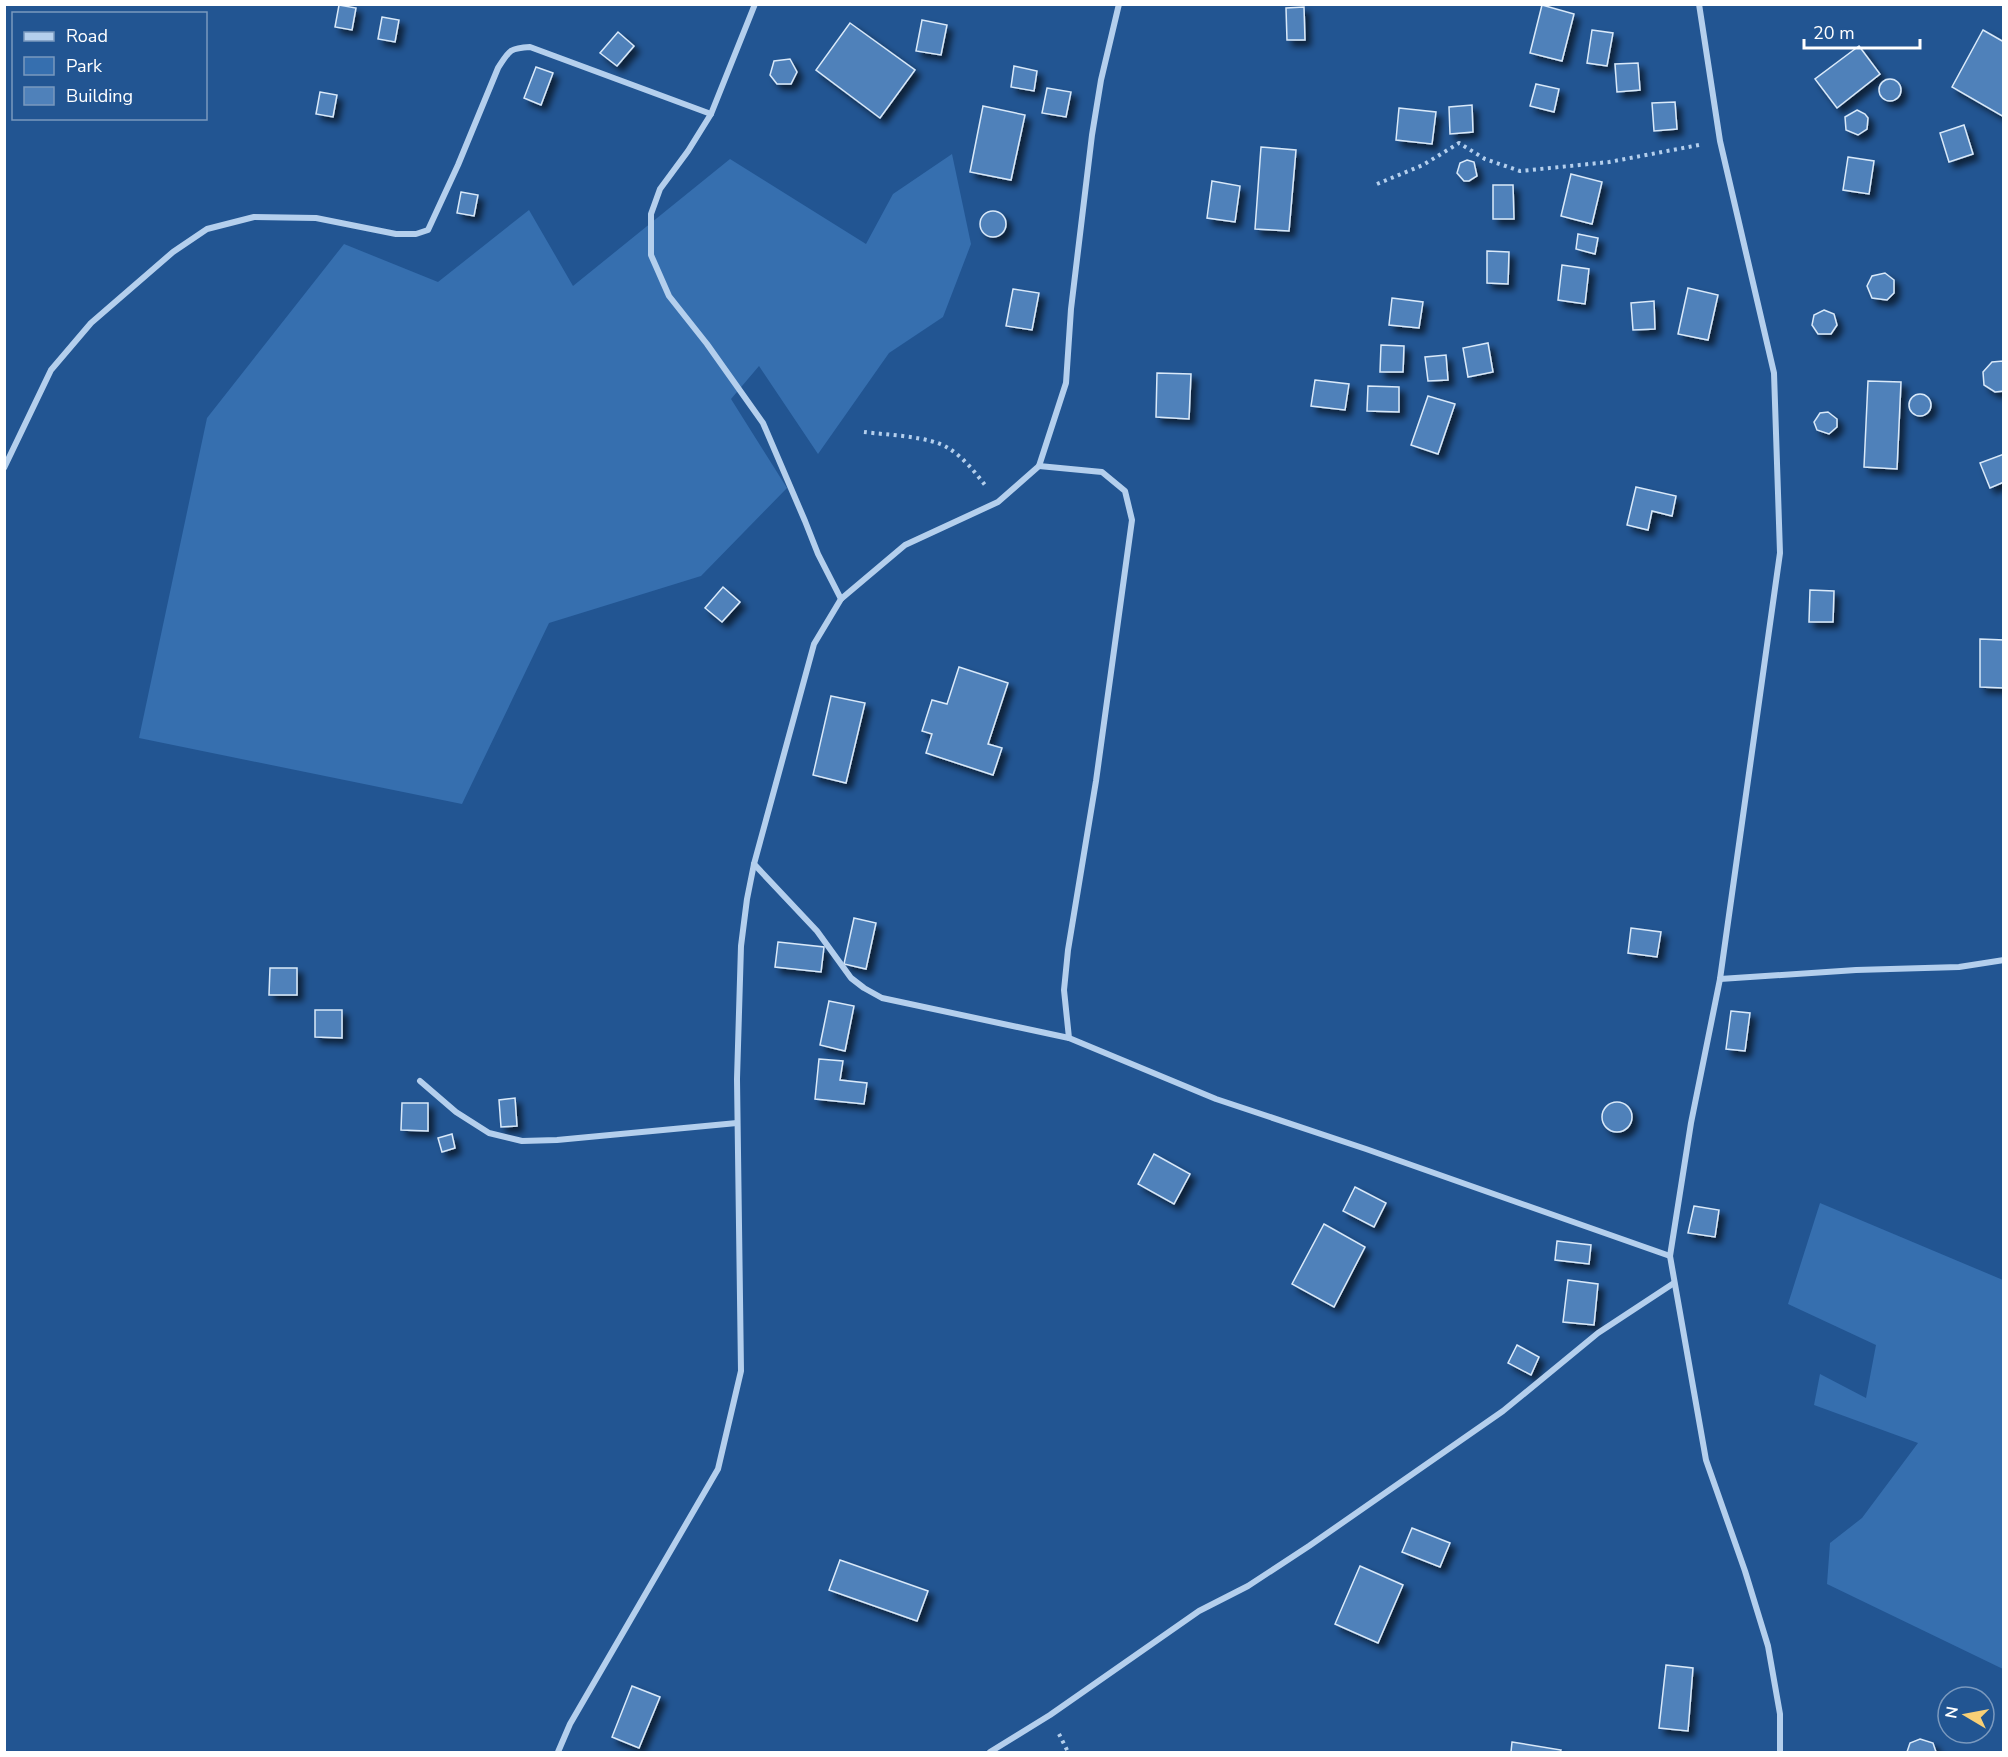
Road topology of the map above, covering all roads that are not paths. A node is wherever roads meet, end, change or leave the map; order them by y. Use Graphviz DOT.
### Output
graph roads {
  1 [pos="755,4"];
  2 [pos="1119,4"];
  3 [pos="1699,4"];
  4 [pos="711,114"];
  5 [pos="1039,466"];
  6 [pos="4,468"];
  7 [pos="841,599"];
  8 [pos="754,864"];
  9 [pos="2004,960"];
  10 [pos="1720,979"];
  11 [pos="1069,1038"];
  12 [pos="420,1081"];
  13 [pos="737,1123"];
  14 [pos="1670,1256"];
  15 [pos="1674,1283"];
  16 [pos="558,1752"];
  17 [pos="990,1752"];
  18 [pos="1780,1752"];
  1 -- 4 [label="street"];
  2 -- 5 [label="street"];
  3 -- 10 [label="street"];
  4 -- 6 [label="street"];
  4 -- 7 [label="street"];
  5 -- 7 [label="street"];
  5 -- 11 [label="street"];
  7 -- 8 [label="street"];
  8 -- 11 [label="street"];
  8 -- 13 [label="street"];
  9 -- 10 [label="street"];
  10 -- 14 [label="street"];
  11 -- 14 [label="street"];
  12 -- 13 [label="street"];
  13 -- 16 [label="street"];
  14 -- 15 [label="street"];
  15 -- 17 [label="street"];
  15 -- 18 [label="street"];
}
